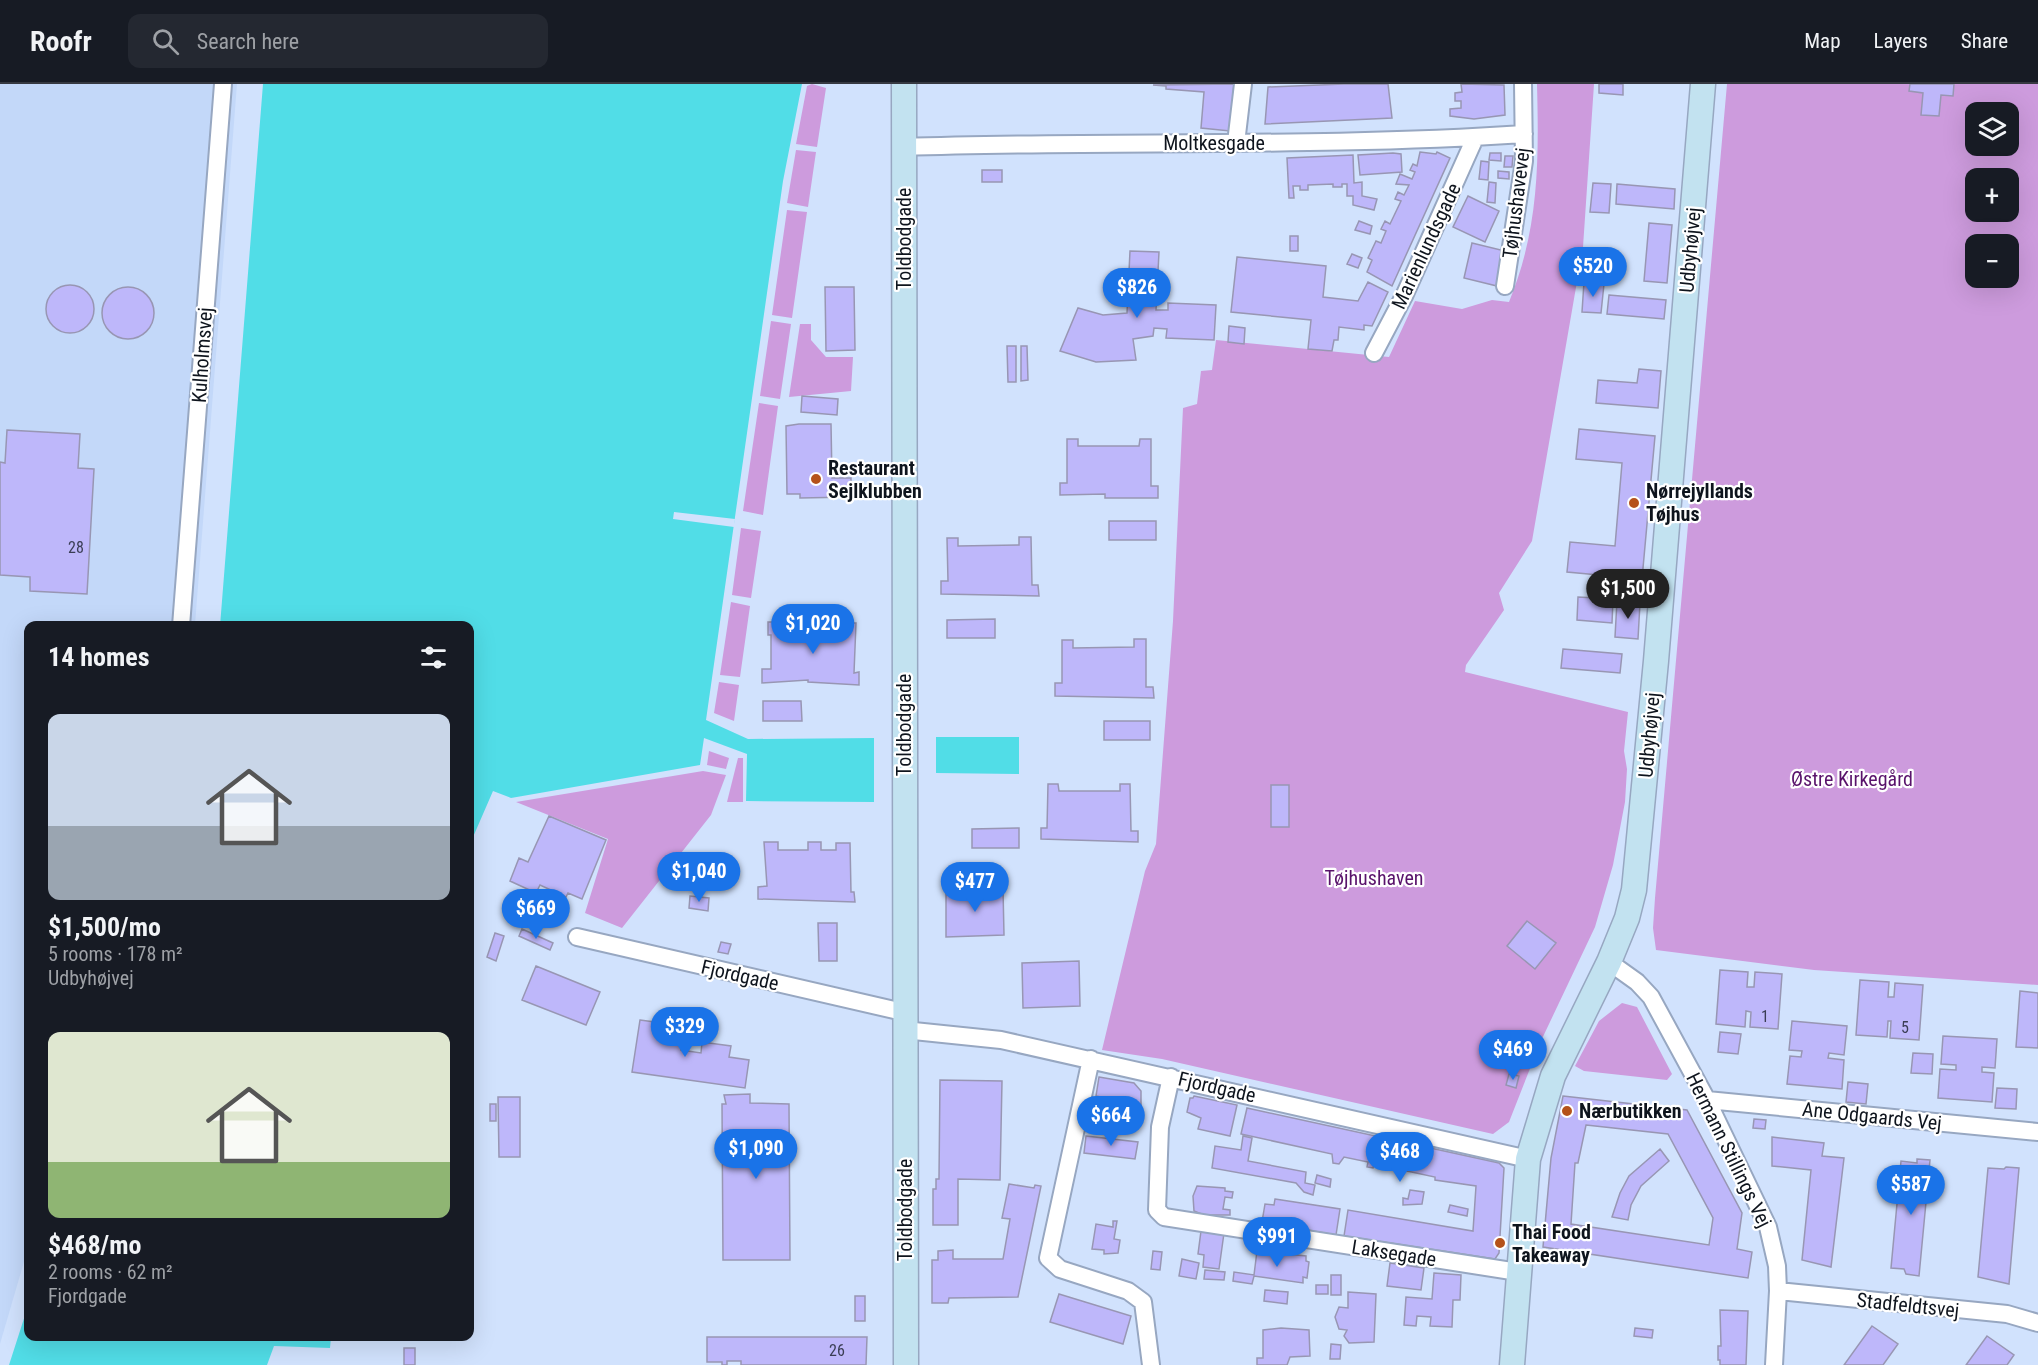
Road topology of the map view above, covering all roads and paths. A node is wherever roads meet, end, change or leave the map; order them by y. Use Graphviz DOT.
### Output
graph roads {
  1 [pos="223,84"];
  2 [pos="904,84"];
  3 [pos="1243,84"];
  4 [pos="1523,84"];
  5 [pos="1703,84"];
  6 [pos="1524,134"];
  7 [pos="1475,138"];
  8 [pos="1236,143"];
  9 [pos="904,147"];
  10 [pos="1505,286"];
  11 [pos="1374,353"];
  12 [pos="181,621"];
  13 [pos="577,937"];
  14 [pos="1609,962"];
  15 [pos="904,1021"];
  16 [pos="1091,1059"];
  17 [pos="1172,1077"];
  18 [pos="1707,1100"];
  19 [pos="2038,1132"];
  20 [pos="1528,1158"];
  21 [pos="1518,1272"];
  22 [pos="1778,1291"];
  23 [pos="2038,1323"];
  24 [pos="906,1365"];
  25 [pos="1151,1365"];
  26 [pos="1512,1365"];
  27 [pos="1774,1365"];
  1 -- 12 [label="street, Kulholmsvej"];
  2 -- 9 [label="street, Toldbodgade"];
  3 -- 8 [label="street"];
  4 -- 6 [label="street, Tøjhushavevej"];
  5 -- 14 [label="street, Udbyhøjvej"];
  6 -- 7 [label="street, Moltkesgade"];
  6 -- 10 [label="street, Tøjhushavevej"];
  7 -- 8 [label="street, Moltkesgade"];
  7 -- 11 [label="street, Marienlundsgade"];
  8 -- 9 [label="street, Moltkesgade"];
  9 -- 15 [label="street, Toldbodgade"];
  13 -- 15 [label="street, Fjordgade"];
  14 -- 18 [label="street, Hermann Stillings Vej"];
  14 -- 20 [label="street, Udbyhøjvej"];
  15 -- 16 [label="street, Fjordgade"];
  15 -- 24 [label="street, Toldbodgade"];
  16 -- 17 [label="street, Fjordgade"];
  16 -- 25 [label="street"];
  17 -- 20 [label="street, Fjordgade"];
  17 -- 21 [label="street, Laksegade"];
  18 -- 19 [label="street, Ane Odgaards Vej"];
  18 -- 22 [label="street, Hermann Stillings Vej"];
  20 -- 21 [label="street, Udbyhøjvej"];
  21 -- 26 [label="street, Udbyhøjvej"];
  22 -- 23 [label="street, Stadfeldtsvej"];
  22 -- 27 [label="street, Hermann Stillings Vej"];
}
